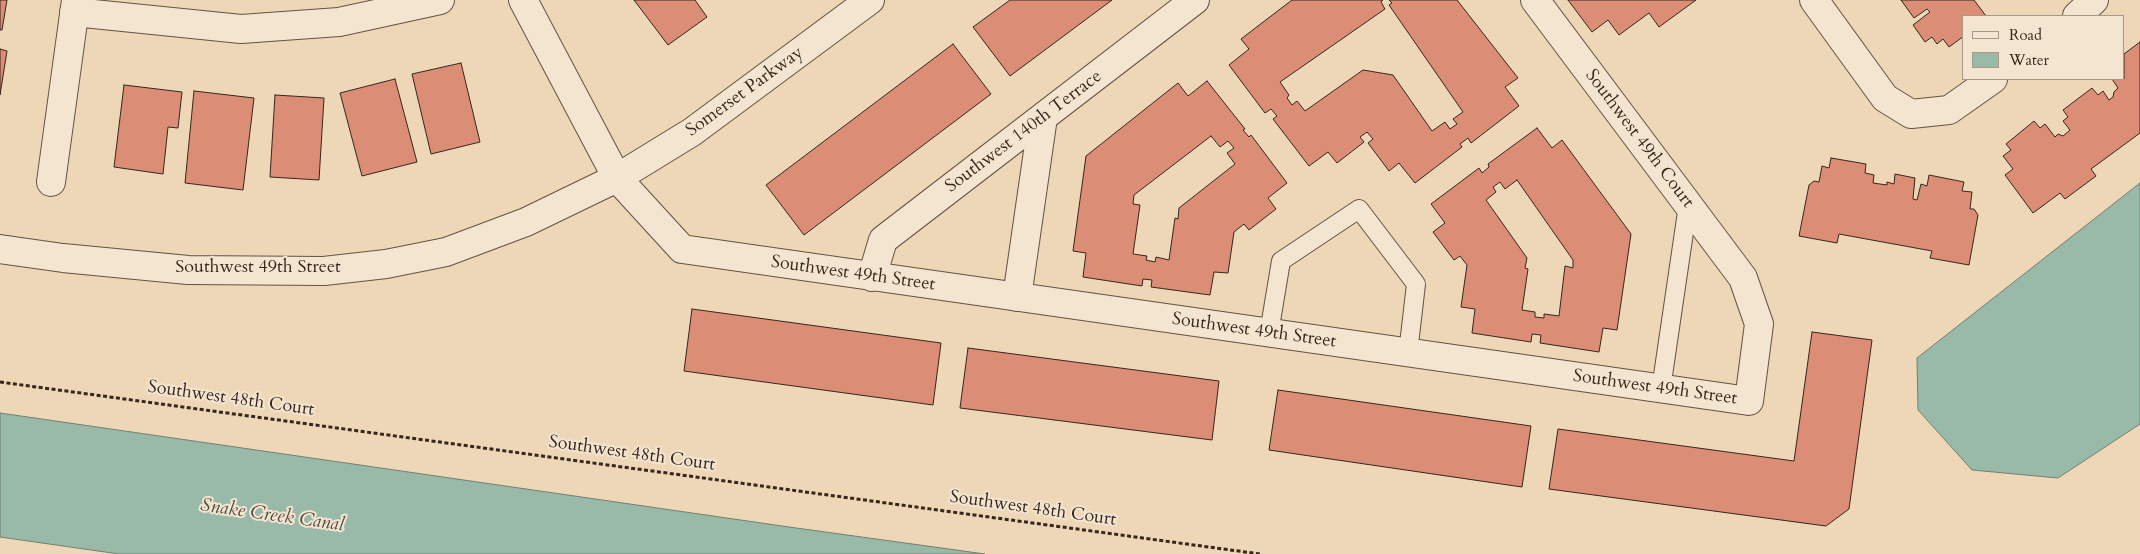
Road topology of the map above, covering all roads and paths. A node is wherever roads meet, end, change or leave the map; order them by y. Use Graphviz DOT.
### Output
graph roads {
  1 [pos="440,0"];
  2 [pos="523,0"];
  3 [pos="870,0"];
  4 [pos="1196,0"];
  5 [pos="1535,0"];
  6 [pos="1814,0"];
  7 [pos="2094,0"];
  8 [pos="75,6"];
  9 [pos="2077,15"];
  10 [pos="1992,80"];
  11 [pos="1043,117"];
  12 [pos="616,178"];
  13 [pos="51,182"];
  14 [pos="1688,205"];
  15 [pos="0,249"];
  16 [pos="872,277"];
  17 [pos="1017,297"];
  18 [pos="1269,333"];
  19 [pos="1408,353"];
  20 [pos="0,382"];
  21 [pos="1661,389"];
  22 [pos="1749,401"];
  23 [pos="1260,554"];
  1 -- 8 [label="street"];
  2 -- 12 [label="street"];
  3 -- 12 [label="street, Somerset Parkway"];
  4 -- 11 [label="street, Southwest 140th Terrace"];
  5 -- 14 [label="street, Southwest 49th Court"];
  6 -- 10 [label="street"];
  7 -- 9 [label="street"];
  8 -- 13 [label="street"];
  11 -- 16 [label="street, Southwest 140th Terrace"];
  11 -- 17 [label="street"];
  12 -- 15 [label="street, Southwest 49th Street"];
  12 -- 16 [label="street, Southwest 49th Street"];
  14 -- 21 [label="lane"];
  14 -- 22 [label="street, Southwest 49th Court"];
  16 -- 17 [label="street, Southwest 49th Street"];
  17 -- 18 [label="street, Southwest 49th Street"];
  18 -- 19 [label="street, Southwest 49th Street"];
  18 -- 19 [label="lane"];
  19 -- 21 [label="street, Southwest 49th Street"];
  20 -- 23 [label="path, Southwest 48th Court"];
  21 -- 22 [label="street, Southwest 49th Street"];
}
